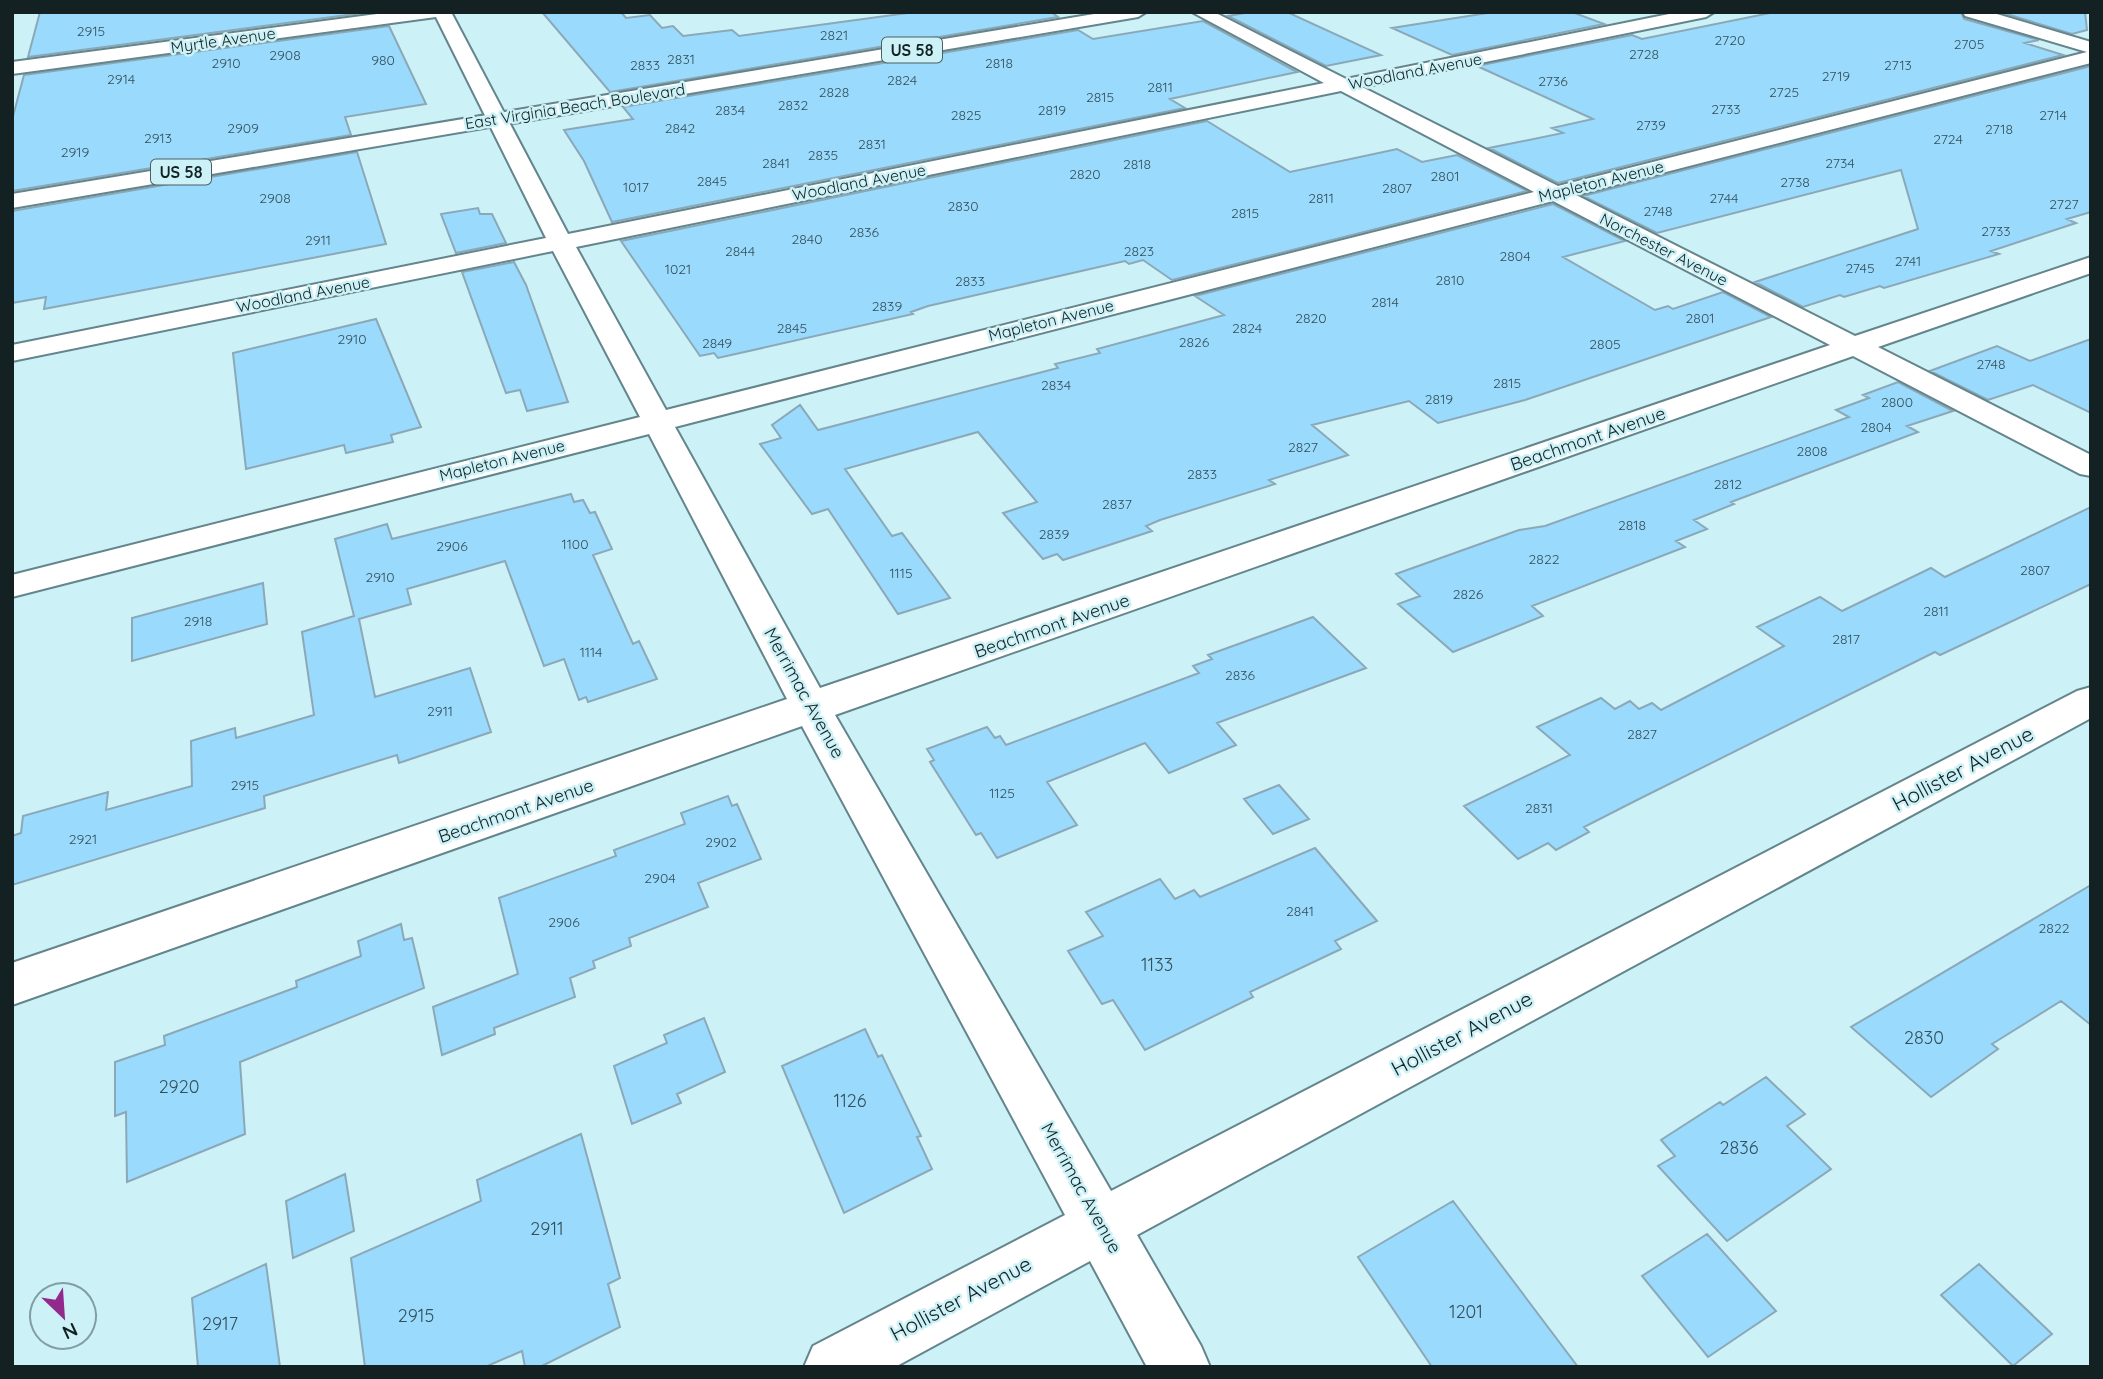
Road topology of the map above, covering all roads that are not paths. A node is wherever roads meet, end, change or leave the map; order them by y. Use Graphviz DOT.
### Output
graph roads {
  1 [pos="433,12"];
  2 [pos="442,12"];
  3 [pos="1138,12"];
  4 [pos="1200,12"];
  5 [pos="1706,12"];
  6 [pos="1971,12"];
  7 [pos="2091,48"];
  8 [pos="2091,57"];
  9 [pos="12,68"];
  10 [pos="1343,86"];
  11 [pos="495,120"];
  12 [pos="1555,193"];
  13 [pos="12,201"];
  14 [pos="561,242"];
  15 [pos="2091,264"];
  16 [pos="1856,346"];
  17 [pos="12,353"];
  18 [pos="658,419"];
  19 [pos="2091,467"];
  20 [pos="12,586"];
  21 [pos="2091,701"];
  22 [pos="812,709"];
  23 [pos="12,984"];
  24 [pos="1101,1225"];
  25 [pos="834,1367"];
  26 [pos="1180,1367"];
  1 -- 9 [label="street, Myrtle Avenue"];
  2 -- 11 [label="street, Merrimac Avenue"];
  3 -- 11 [label="street, East Virginia Beach Boulevard / US 58"];
  4 -- 10 [label="street, Norchester Avenue"];
  5 -- 10 [label="street, Woodland Avenue"];
  6 -- 7 [label="street"];
  8 -- 12 [label="street, Mapleton Avenue"];
  10 -- 12 [label="street, Norchester Avenue"];
  10 -- 14 [label="street, Woodland Avenue"];
  11 -- 13 [label="street, East Virginia Beach Boulevard / US 58"];
  11 -- 14 [label="street, Merrimac Avenue"];
  12 -- 16 [label="street, Norchester Avenue"];
  12 -- 18 [label="street, Mapleton Avenue"];
  14 -- 17 [label="street, Woodland Avenue"];
  14 -- 18 [label="street, Merrimac Avenue"];
  15 -- 16 [label="street, Beachmont Avenue"];
  16 -- 19 [label="street, Norchester Avenue"];
  16 -- 22 [label="street, Beachmont Avenue"];
  18 -- 20 [label="street, Mapleton Avenue"];
  18 -- 22 [label="street, Merrimac Avenue"];
  21 -- 24 [label="street, Hollister Avenue"];
  22 -- 23 [label="street, Beachmont Avenue"];
  22 -- 24 [label="street, Merrimac Avenue"];
  24 -- 25 [label="street, Hollister Avenue"];
  24 -- 26 [label="street, Merrimac Avenue"];
}
